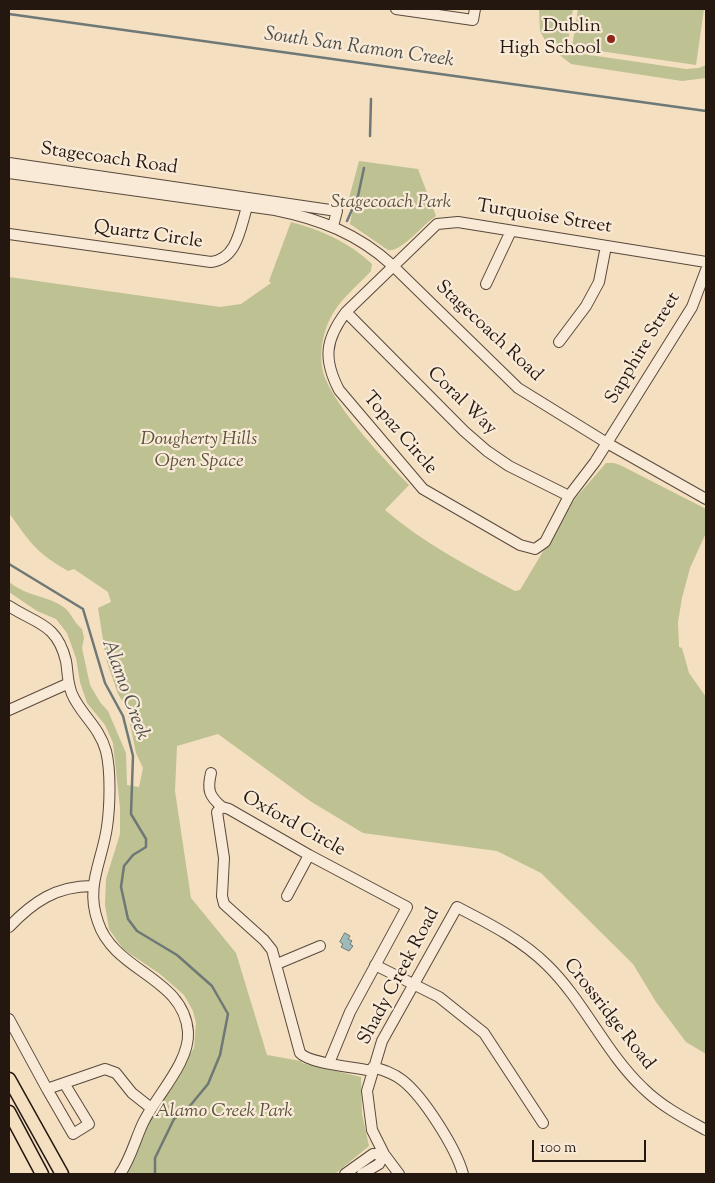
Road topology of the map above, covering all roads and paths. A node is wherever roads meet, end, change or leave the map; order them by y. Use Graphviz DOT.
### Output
graph roads {
  1 [pos="396,9"];
  2 [pos="475,9"];
  3 [pos="9,163"];
  4 [pos="25,170"];
  5 [pos="9,173"];
  6 [pos="222,199"];
  7 [pos="247,207"];
  8 [pos="333,226"];
  9 [pos="511,231"];
  10 [pos="9,234"];
  11 [pos="606,246"];
  12 [pos="706,262"];
  13 [pos="392,266"];
  14 [pos="706,270"];
  15 [pos="486,284"];
  16 [pos="346,312"];
  17 [pos="559,342"];
  18 [pos="607,443"];
  19 [pos="569,496"];
  20 [pos="706,499"];
  21 [pos="9,606"];
  22 [pos="67,684"];
  23 [pos="9,710"];
  24 [pos="211,774"];
  25 [pos="222,807"];
  26 [pos="309,855"];
  27 [pos="92,886"];
  28 [pos="287,896"];
  29 [pos="457,907"];
  30 [pos="9,927"];
  31 [pos="320,946"];
  32 [pos="277,964"];
  33 [pos="375,965"];
  34 [pos="415,984"];
  35 [pos="9,1019"];
  36 [pos="328,1063"];
  37 [pos="372,1069"];
  38 [pos="9,1079"];
  39 [pos="64,1083"];
  40 [pos="47,1089"];
  41 [pos="151,1108"];
  42 [pos="9,1112"];
  43 [pos="543,1123"];
  44 [pos="706,1130"];
  45 [pos="24,1141"];
  46 [pos="384,1154"];
  47 [pos="42,1174"];
  48 [pos="52,1174"];
  49 [pos="62,1174"];
  50 [pos="120,1174"];
  51 [pos="345,1174"];
  52 [pos="362,1174"];
  53 [pos="399,1174"];
  54 [pos="463,1174"];
  1 -- 2 [label="street"];
  3 -- 4 [label="street, Stagecoach Road"];
  4 -- 5 [label="street, Stagecoach Road"];
  4 -- 6 [label="street, Stagecoach Road"];
  6 -- 7 [label="street, Stagecoach Road"];
  6 -- 8 [label="street, Stagecoach Road"];
  7 -- 8 [label="street, Stagecoach Road"];
  7 -- 10 [label="street, Quartz Circle"];
  8 -- 13 [label="street, Stagecoach Road"];
  9 -- 11 [label="street, Turquoise Street"];
  9 -- 13 [label="street, Turquoise Street"];
  9 -- 15 [label="street"];
  11 -- 12 [label="street, Turquoise Street"];
  11 -- 17 [label="street"];
  13 -- 16 [label="street, Topaz Circle"];
  13 -- 18 [label="street, Stagecoach Road"];
  14 -- 18 [label="street, Sapphire Street"];
  16 -- 19 [label="street, Coral Way"];
  16 -- 19 [label="street, Topaz Circle"];
  18 -- 19 [label="street, Topaz Circle"];
  18 -- 20 [label="street, Stagecoach Road"];
  21 -- 22 [label="street"];
  22 -- 23 [label="street"];
  22 -- 27 [label="street"];
  24 -- 25 [label="street"];
  25 -- 26 [label="street, Oxford Circle"];
  25 -- 32 [label="street, Oxford Circle"];
  26 -- 28 [label="street"];
  26 -- 33 [label="street, Oxford Circle"];
  27 -- 30 [label="street"];
  27 -- 41 [label="street"];
  29 -- 34 [label="street, Shady Creek Road"];
  29 -- 44 [label="street, Crossridge Road"];
  31 -- 32 [label="street"];
  32 -- 36 [label="street, Oxford Circle"];
  33 -- 34 [label="street"];
  33 -- 36 [label="street, Oxford Circle"];
  34 -- 37 [label="street, Shady Creek Road"];
  34 -- 43 [label="street"];
  35 -- 40 [label="street"];
  36 -- 37 [label="street, Oxford Circle"];
  37 -- 46 [label="street, Shady Creek Road"];
  37 -- 54 [label="street, Oxford Circle"];
  38 -- 49 [label="main road"];
  39 -- 40 [label="street"];
  39 -- 40 [label="street"];
  39 -- 41 [label="street"];
  41 -- 50 [label="street"];
  42 -- 45 [label="main road"];
  45 -- 47 [label="main road"];
  45 -- 48 [label="main road"];
  46 -- 51 [label="street"];
  46 -- 52 [label="street"];
  46 -- 53 [label="street, Shady Creek Road"];
}
